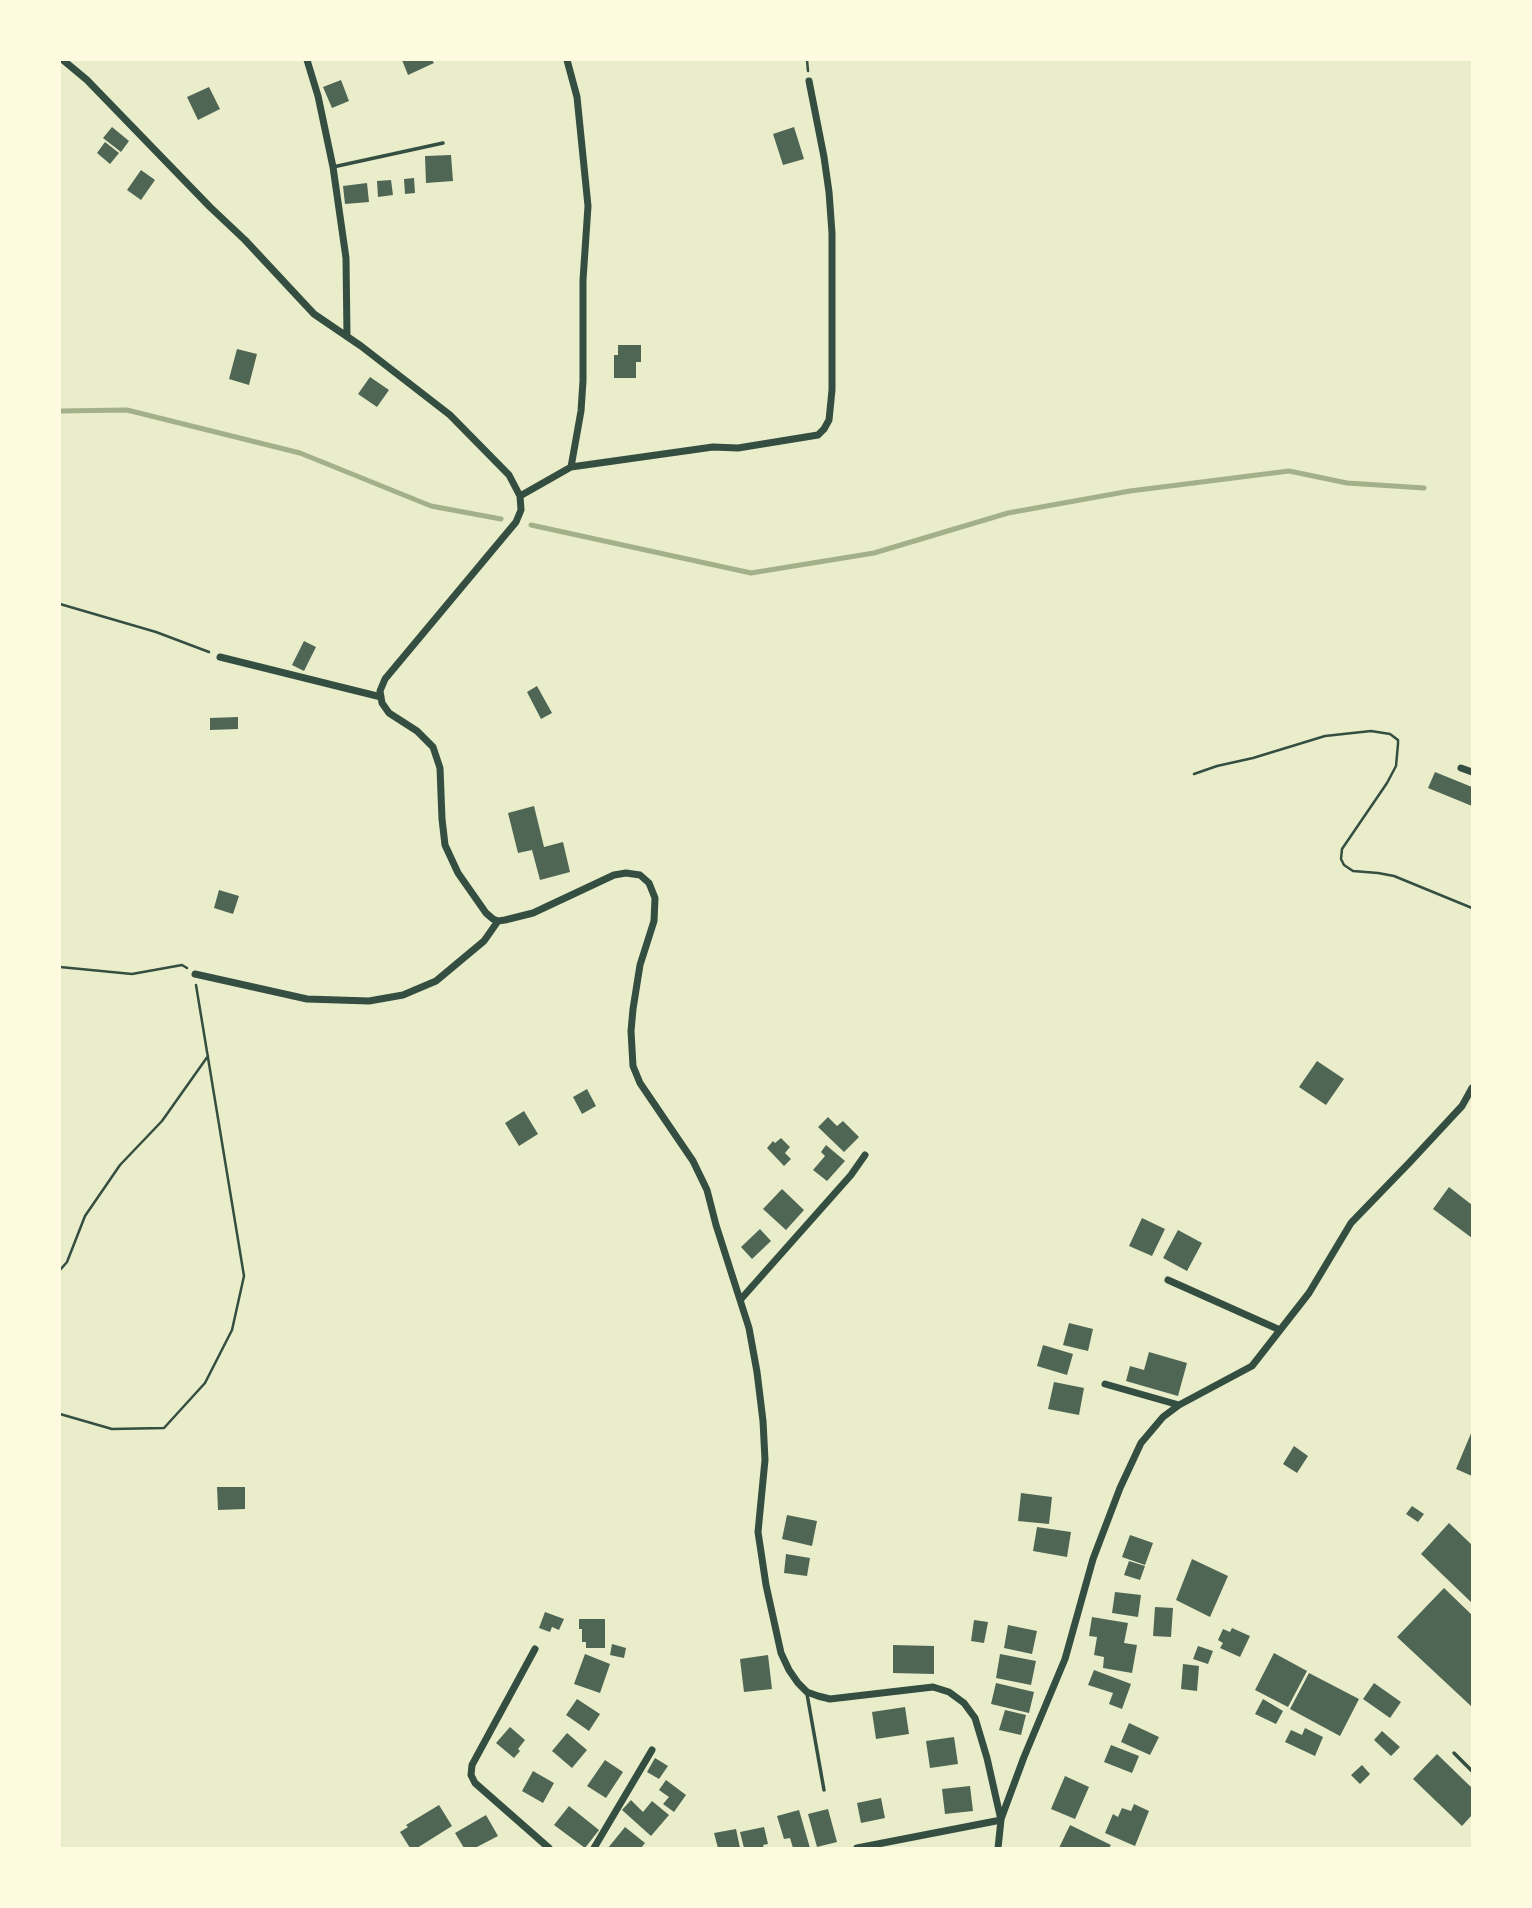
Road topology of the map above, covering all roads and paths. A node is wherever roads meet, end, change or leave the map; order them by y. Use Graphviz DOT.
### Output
graph roads {
  1 [pos="63,60"];
  2 [pos="307,60"];
  3 [pos="567,60"];
  4 [pos="809,81"];
  5 [pos="443,143"];
  6 [pos="333,167"];
  7 [pos="347,336"];
  8 [pos="571,467"];
  9 [pos="520,496"];
  10 [pos="60,604"];
  11 [pos="220,657"];
  12 [pos="381,697"];
  13 [pos="1461,768"];
  14 [pos="1472,772"];
  15 [pos="1194,774"];
  16 [pos="1472,908"];
  17 [pos="498,921"];
  18 [pos="60,967"];
  19 [pos="195,974"];
  20 [pos="208,1056"];
  21 [pos="1472,1088"];
  22 [pos="865,1155"];
  23 [pos="60,1270"];
  24 [pos="1168,1280"];
  25 [pos="741,1300"];
  26 [pos="1280,1329"];
  27 [pos="1105,1384"];
  28 [pos="1179,1405"];
  29 [pos="60,1414"];
  30 [pos="535,1649"];
  31 [pos="807,1692"];
  32 [pos="652,1750"];
  33 [pos="1454,1752"];
  34 [pos="1472,1771"];
  35 [pos="824,1790"];
  36 [pos="1001,1820"];
  37 [pos="550,1849"];
  38 [pos="594,1849"];
  39 [pos="858,1849"];
  40 [pos="998,1849"];
  1 -- 7 [label="street"];
  2 -- 6 [label="street"];
  3 -- 8 [label="street"];
  4 -- 8 [label="street"];
  5 -- 6 [label="lane"];
  6 -- 7 [label="street"];
  7 -- 9 [label="street"];
  8 -- 9 [label="street"];
  9 -- 12 [label="street"];
  10 -- 11 [label="path"];
  11 -- 12 [label="street"];
  12 -- 17 [label="street"];
  13 -- 14 [label="street"];
  15 -- 16 [label="path"];
  17 -- 19 [label="street"];
  17 -- 25 [label="street"];
  18 -- 19 [label="path"];
  19 -- 20 [label="path"];
  20 -- 23 [label="path"];
  20 -- 29 [label="path"];
  21 -- 26 [label="street"];
  22 -- 25 [label="street"];
  24 -- 26 [label="street"];
  25 -- 31 [label="street"];
  26 -- 28 [label="street"];
  27 -- 28 [label="street"];
  28 -- 36 [label="street"];
  30 -- 37 [label="street"];
  31 -- 35 [label="lane"];
  31 -- 36 [label="street"];
  32 -- 38 [label="street"];
  33 -- 34 [label="lane"];
  36 -- 39 [label="street"];
  36 -- 40 [label="street"];
}
